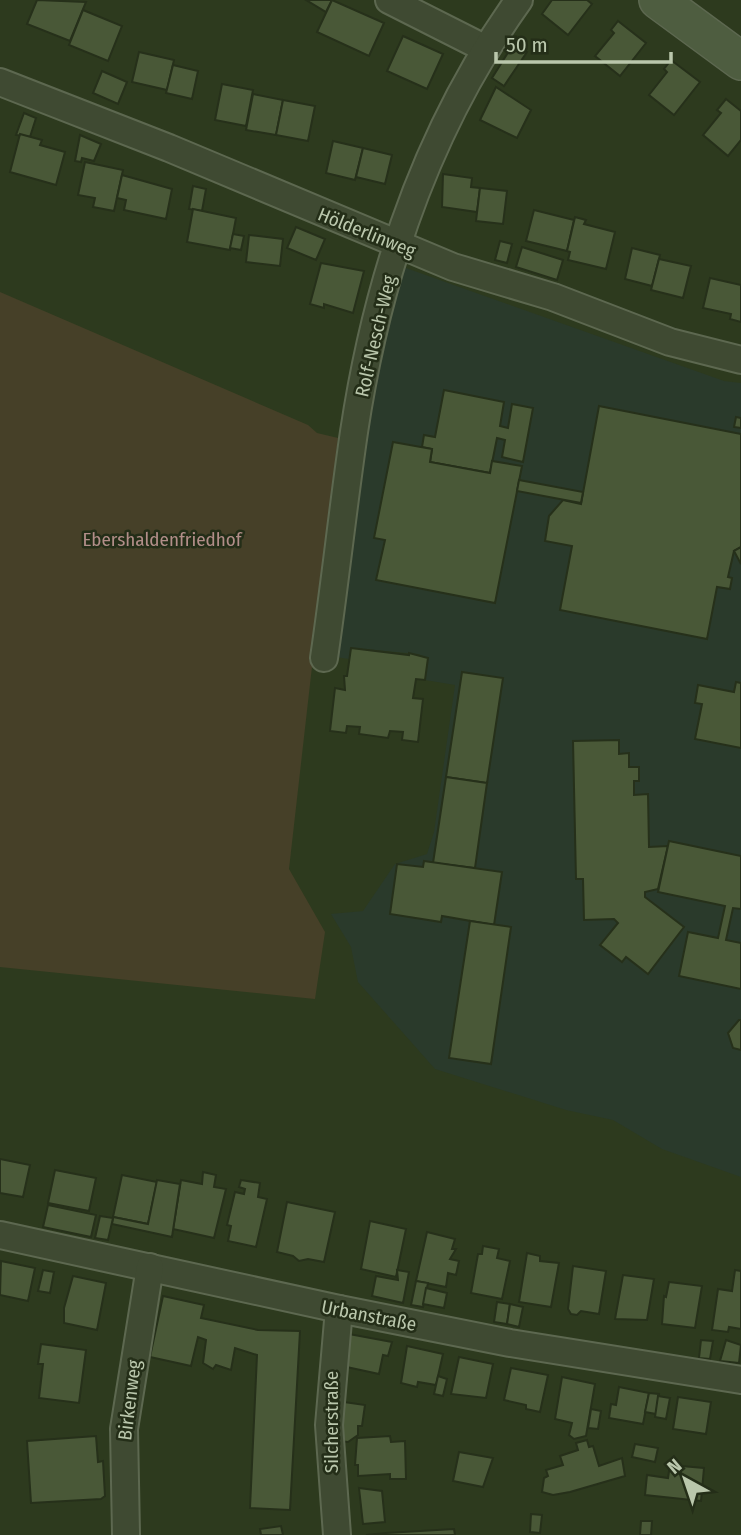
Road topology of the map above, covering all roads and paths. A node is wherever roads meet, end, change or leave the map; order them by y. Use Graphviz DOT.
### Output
graph roads {
  1 [pos="388,0"];
  2 [pos="519,0"];
  3 [pos="657,0"];
  4 [pos="485,49"];
  5 [pos="741,61"];
  6 [pos="0,82"];
  7 [pos="397,243"];
  8 [pos="741,360"];
  9 [pos="324,658"];
  10 [pos="0,1235"];
  11 [pos="150,1267"];
  12 [pos="339,1309"];
  13 [pos="741,1380"];
  14 [pos="126,1535"];
  15 [pos="337,1535"];
  1 -- 4 [label="street"];
  2 -- 4 [label="street, Rolf-Nesch-Weg"];
  3 -- 5 [label="street"];
  4 -- 7 [label="street, Rolf-Nesch-Weg"];
  6 -- 7 [label="street, Hölderlinweg"];
  7 -- 8 [label="street, Hölderlinweg"];
  7 -- 9 [label="street, Rolf-Nesch-Weg"];
  10 -- 11 [label="street, Urbanstraße"];
  11 -- 12 [label="street, Urbanstraße"];
  11 -- 14 [label="street, Birkenweg"];
  12 -- 13 [label="street, Urbanstraße"];
  12 -- 15 [label="street, Silcherstraße"];
}
